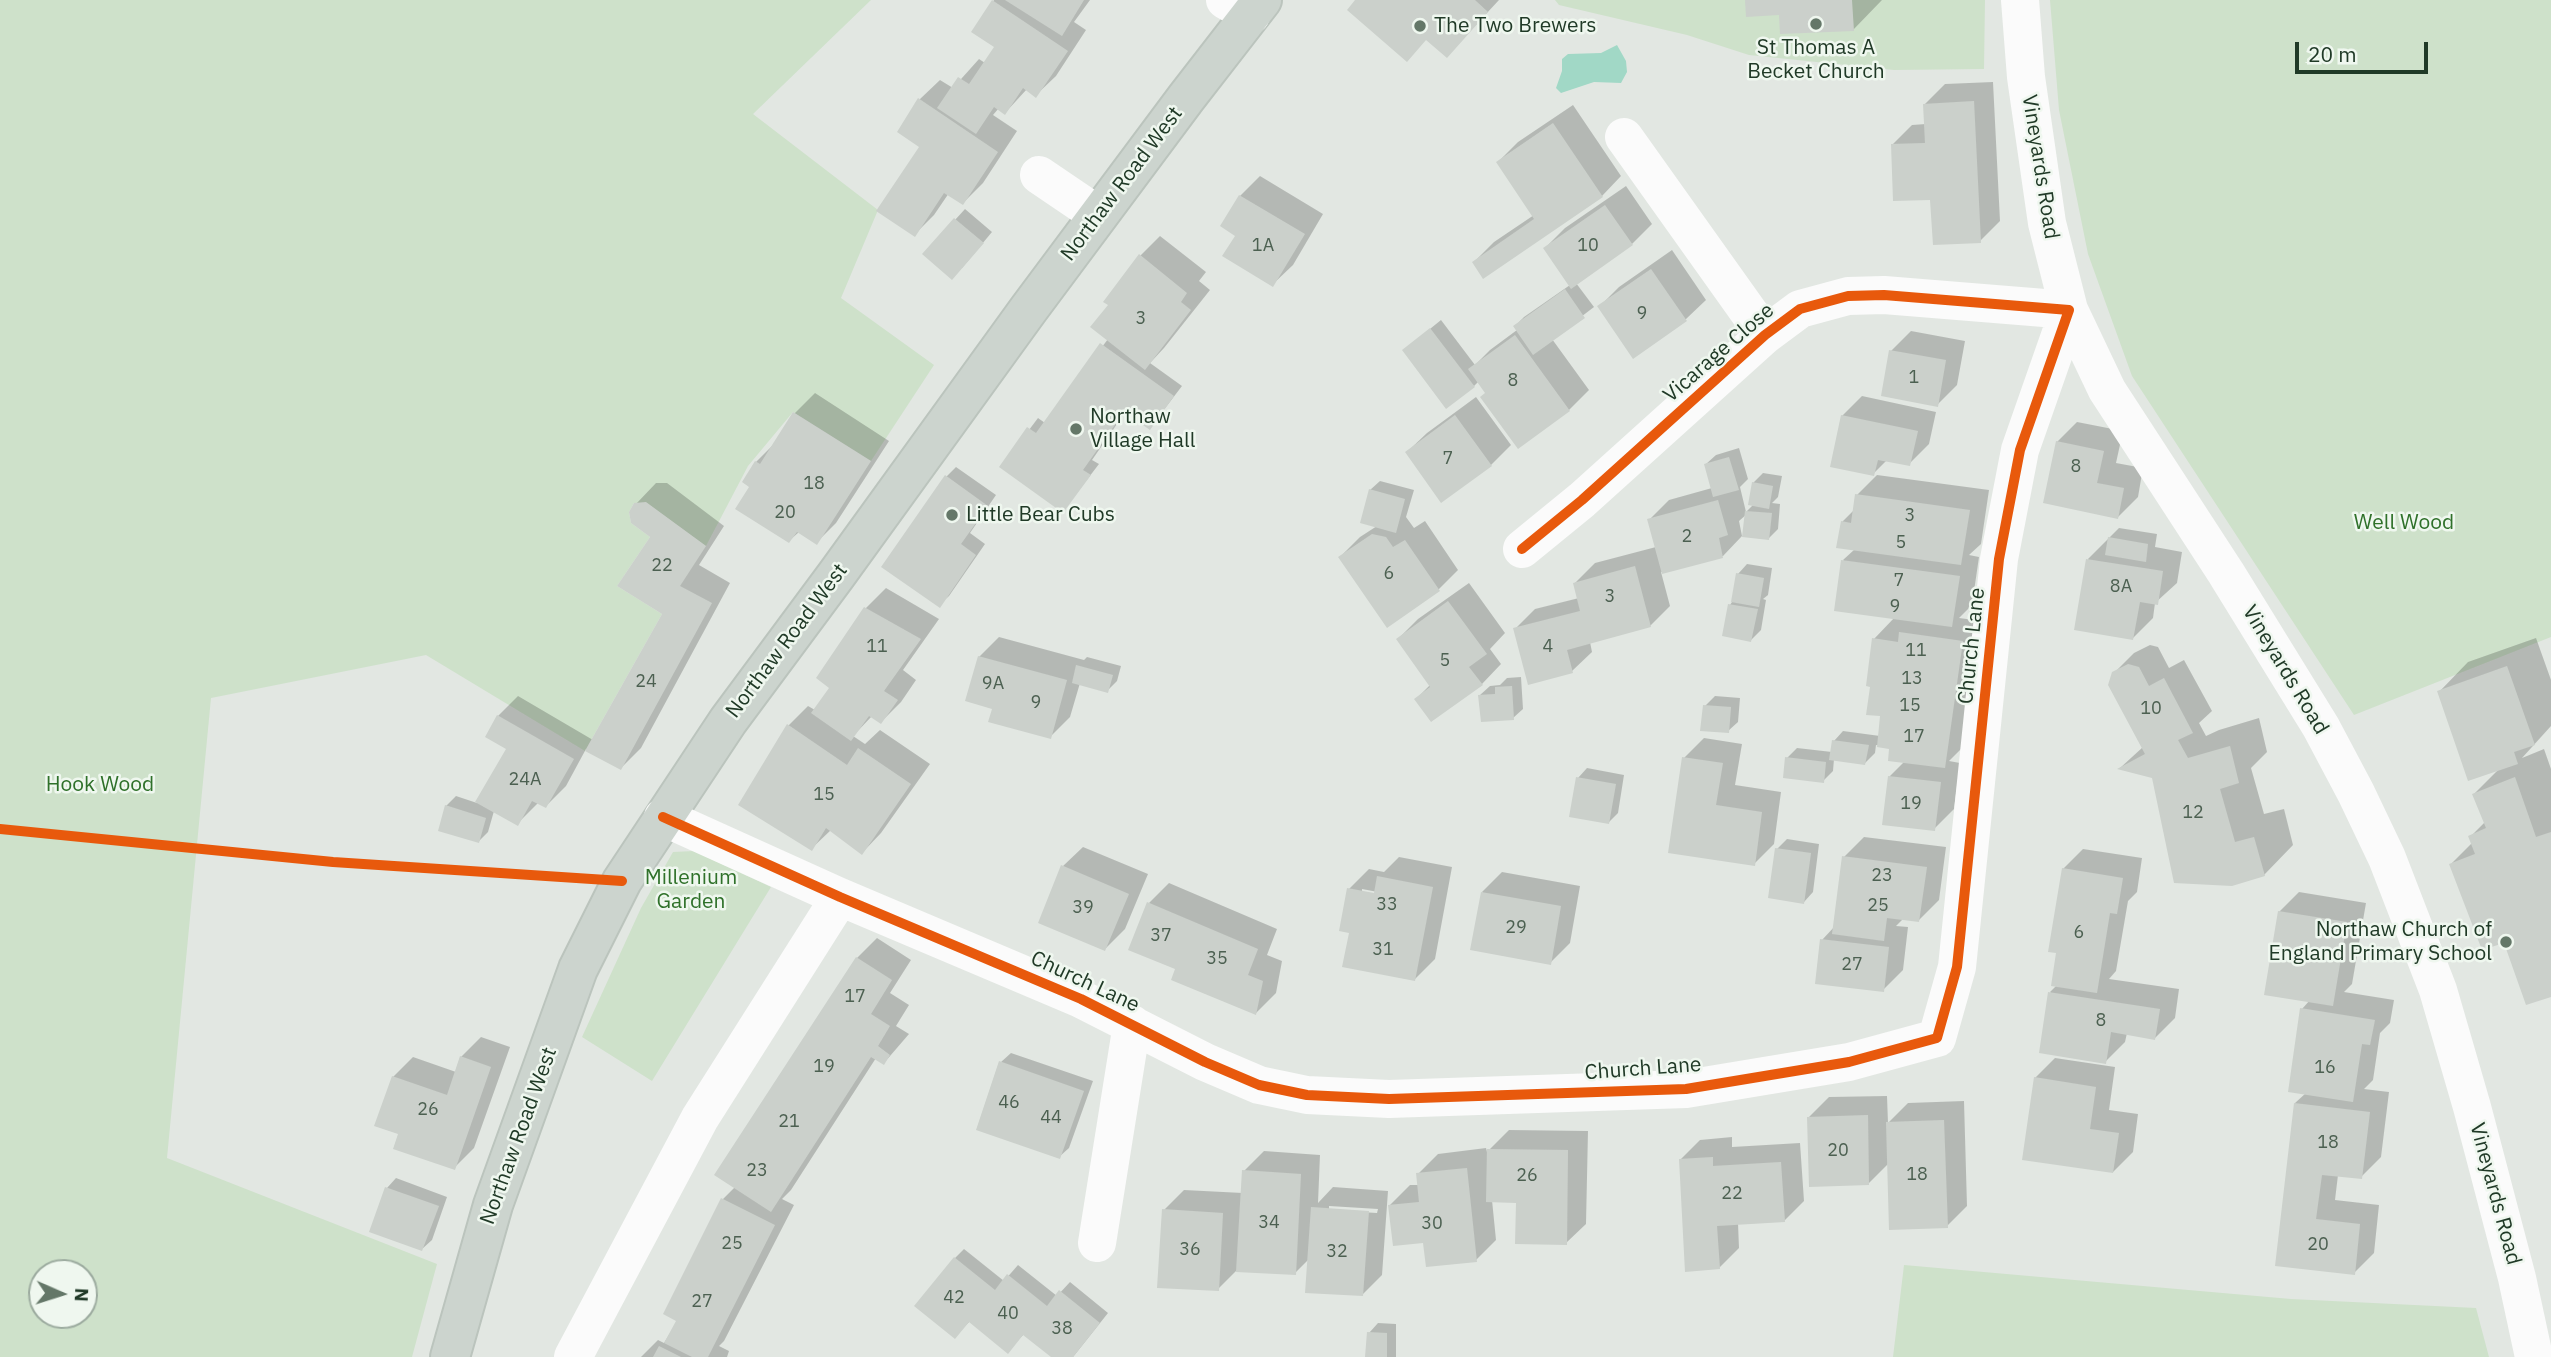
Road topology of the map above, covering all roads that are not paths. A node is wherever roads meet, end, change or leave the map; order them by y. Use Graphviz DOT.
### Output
graph roads {
  1 [pos="2020,0"];
  2 [pos="1246,5"];
  3 [pos="1624,137"];
  4 [pos="1039,175"];
  5 [pos="1098,215"];
  6 [pos="2069,310"];
  7 [pos="1765,335"];
  8 [pos="1522,549"];
  9 [pos="663,817"];
  10 [pos="839,897"];
  11 [pos="1132,1024"];
  12 [pos="1097,1243"];
  13 [pos="450,1357"];
  14 [pos="573,1357"];
  15 [pos="2534,1357"];
  1 -- 6 [label="street, Vineyards Road"];
  2 -- 5 [label="main road, Northaw Road West"];
  3 -- 7 [label="street, Vicarage Close"];
  4 -- 5 [label="street"];
  5 -- 9 [label="main road, Northaw Road West"];
  6 -- 7 [label="street, Vicarage Close"];
  6 -- 11 [label="street, Church Lane"];
  6 -- 15 [label="street, Vineyards Road"];
  7 -- 8 [label="street, Vicarage Close"];
  9 -- 10 [label="street, Church Lane"];
  9 -- 13 [label="main road, Northaw Road West"];
  10 -- 11 [label="street, Church Lane"];
  10 -- 14 [label="street"];
  11 -- 12 [label="street"];
}
